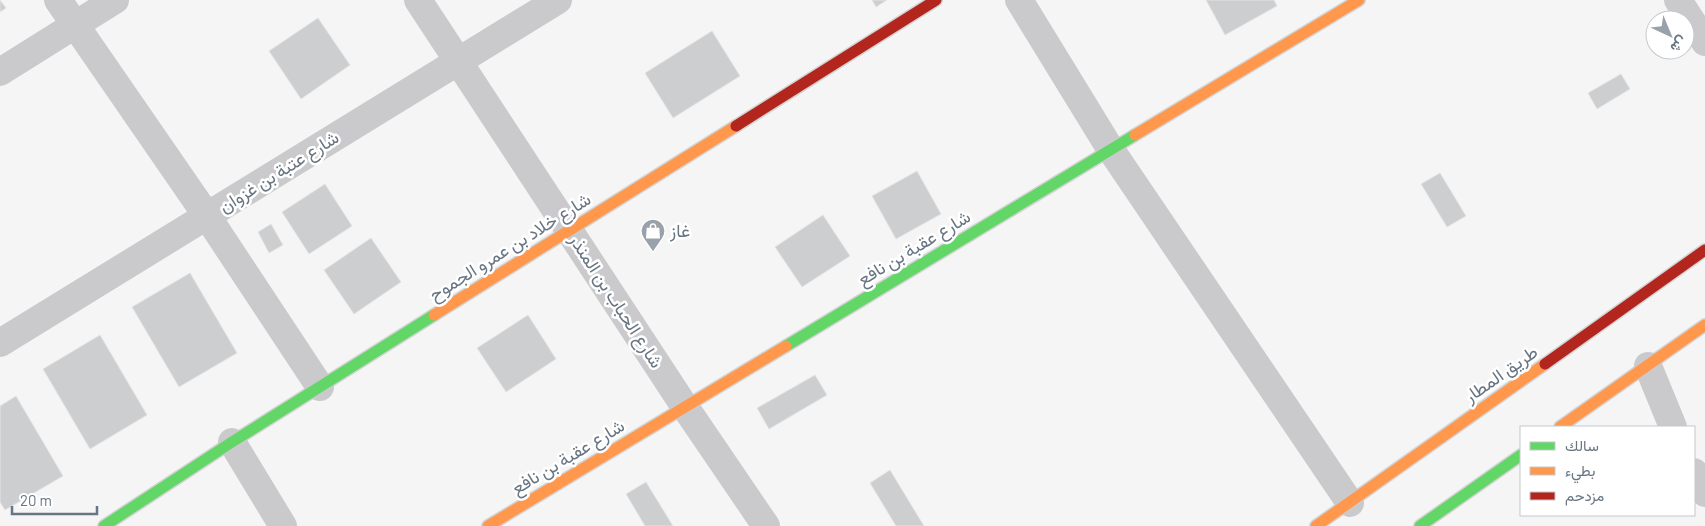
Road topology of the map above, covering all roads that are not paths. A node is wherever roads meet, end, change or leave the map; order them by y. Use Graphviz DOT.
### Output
graph roads {
  1 [pos="58,0"];
  2 [pos="115,0"];
  3 [pos="418,0"];
  4 [pos="558,0"];
  5 [pos="936,0"];
  6 [pos="1019,0"];
  7 [pos="1359,0"];
  8 [pos="1678,0"];
  9 [pos="75,25"];
  10 [pos="1705,42"];
  11 [pos="459,61"];
  12 [pos="0,72"];
  13 [pos="1111,150"];
  14 [pos="206,216"];
  15 [pos="570,230"];
  16 [pos="1705,250"];
  17 [pos="1705,326"];
  18 [pos="0,343"];
  19 [pos="1648,366"];
  20 [pos="320,387"];
  21 [pos="685,407"];
  22 [pos="1561,426"];
  23 [pos="1673,426"];
  24 [pos="232,442"];
  25 [pos="1520,456"];
  26 [pos="1695,474"];
  27 [pos="1705,493"];
  28 [pos="1350,503"];
  29 [pos="104,526"];
  30 [pos="283,526"];
  31 [pos="488,526"];
  32 [pos="766,526"];
  33 [pos="1316,526"];
  34 [pos="1420,526"];
  1 -- 9 [label="street"];
  2 -- 9 [label="street"];
  3 -- 11 [label="street, شارع الحباب بن المنذر"];
  4 -- 11 [label="street, شارع عتبة بن غزوان"];
  5 -- 15 [label="main road, شارع خلاد بن عمرو الجموح"];
  6 -- 13 [label="street"];
  7 -- 13 [label="main road, شارع عقبة بن نافع"];
  8 -- 10 [label="street"];
  9 -- 12 [label="street"];
  9 -- 14 [label="street"];
  11 -- 14 [label="street, شارع عتبة بن غزوان"];
  11 -- 15 [label="street, شارع الحباب بن المنذر"];
  13 -- 21 [label="main road, شارع عقبة بن نافع"];
  13 -- 28 [label="street"];
  14 -- 18 [label="street, شارع عتبة بن غزوان"];
  14 -- 20 [label="street"];
  15 -- 20 [label="main road, شارع خلاد بن عمرو الجموح"];
  15 -- 21 [label="street, شارع الحباب بن المنذر"];
  16 -- 28 [label="main road, طريق المطار"];
  17 -- 19 [label="main road"];
  19 -- 22 [label="main road"];
  19 -- 23 [label="street"];
  20 -- 24 [label="main road, شارع خلاد بن عمرو الجموح"];
  21 -- 31 [label="main road, شارع عقبة بن نافع"];
  21 -- 32 [label="street, شارع الحباب بن المنذر"];
  24 -- 29 [label="main road, شارع خلاد بن عمرو الجموح"];
  24 -- 30 [label="street"];
  25 -- 34 [label="main road"];
  26 -- 27 [label="street"];
  28 -- 33 [label="main road, طريق المطار"];
}
